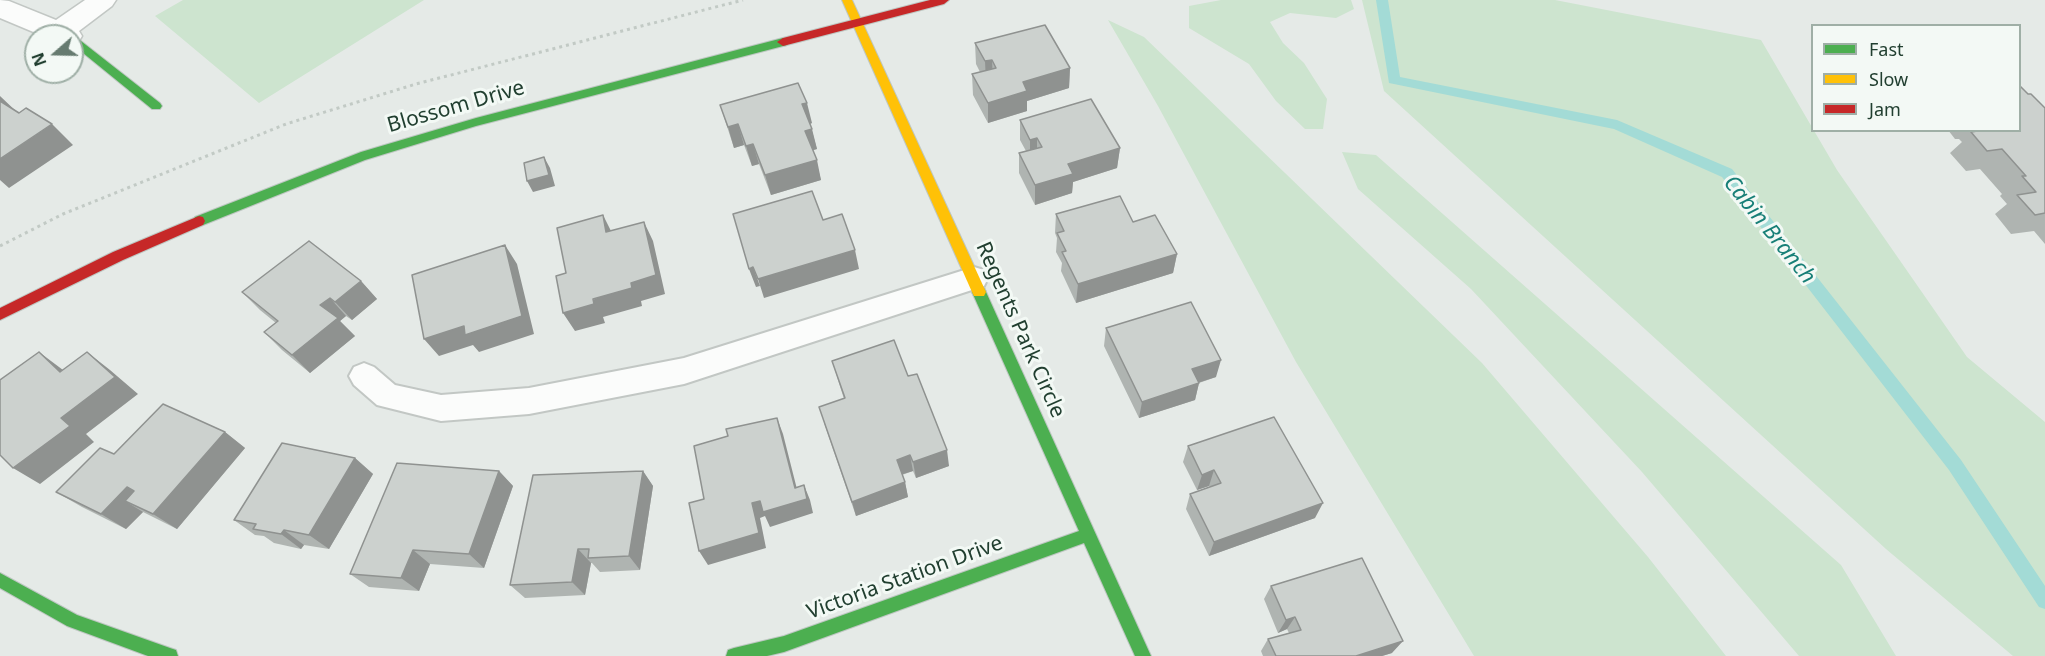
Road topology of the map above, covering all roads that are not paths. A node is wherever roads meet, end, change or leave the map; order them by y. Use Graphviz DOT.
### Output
graph roads {
  1 [pos="103,0"];
  2 [pos="847,0"];
  3 [pos="944,0"];
  4 [pos="0,7"];
  5 [pos="859,22"];
  6 [pos="40,24"];
  7 [pos="78,24"];
  8 [pos="84,49"];
  9 [pos="156,106"];
  10 [pos="974,278"];
  11 [pos="0,314"];
  12 [pos="364,376"];
  13 [pos="1089,534"];
  14 [pos="0,580"];
  15 [pos="170,656"];
  16 [pos="734,656"];
  17 [pos="1143,656"];
  1 -- 7 [label="street"];
  2 -- 5 [label="street, Regents Park Circle"];
  3 -- 5 [label="street, Blossom Drive"];
  4 -- 6 [label="street"];
  5 -- 10 [label="street, Regents Park Circle"];
  5 -- 11 [label="street, Blossom Drive"];
  8 -- 9 [label="street"];
  10 -- 12 [label="lane"];
  10 -- 13 [label="street, Regents Park Circle"];
  13 -- 16 [label="street, Victoria Station Drive"];
  13 -- 17 [label="street, Regents Park Circle"];
  14 -- 15 [label="street"];
}
